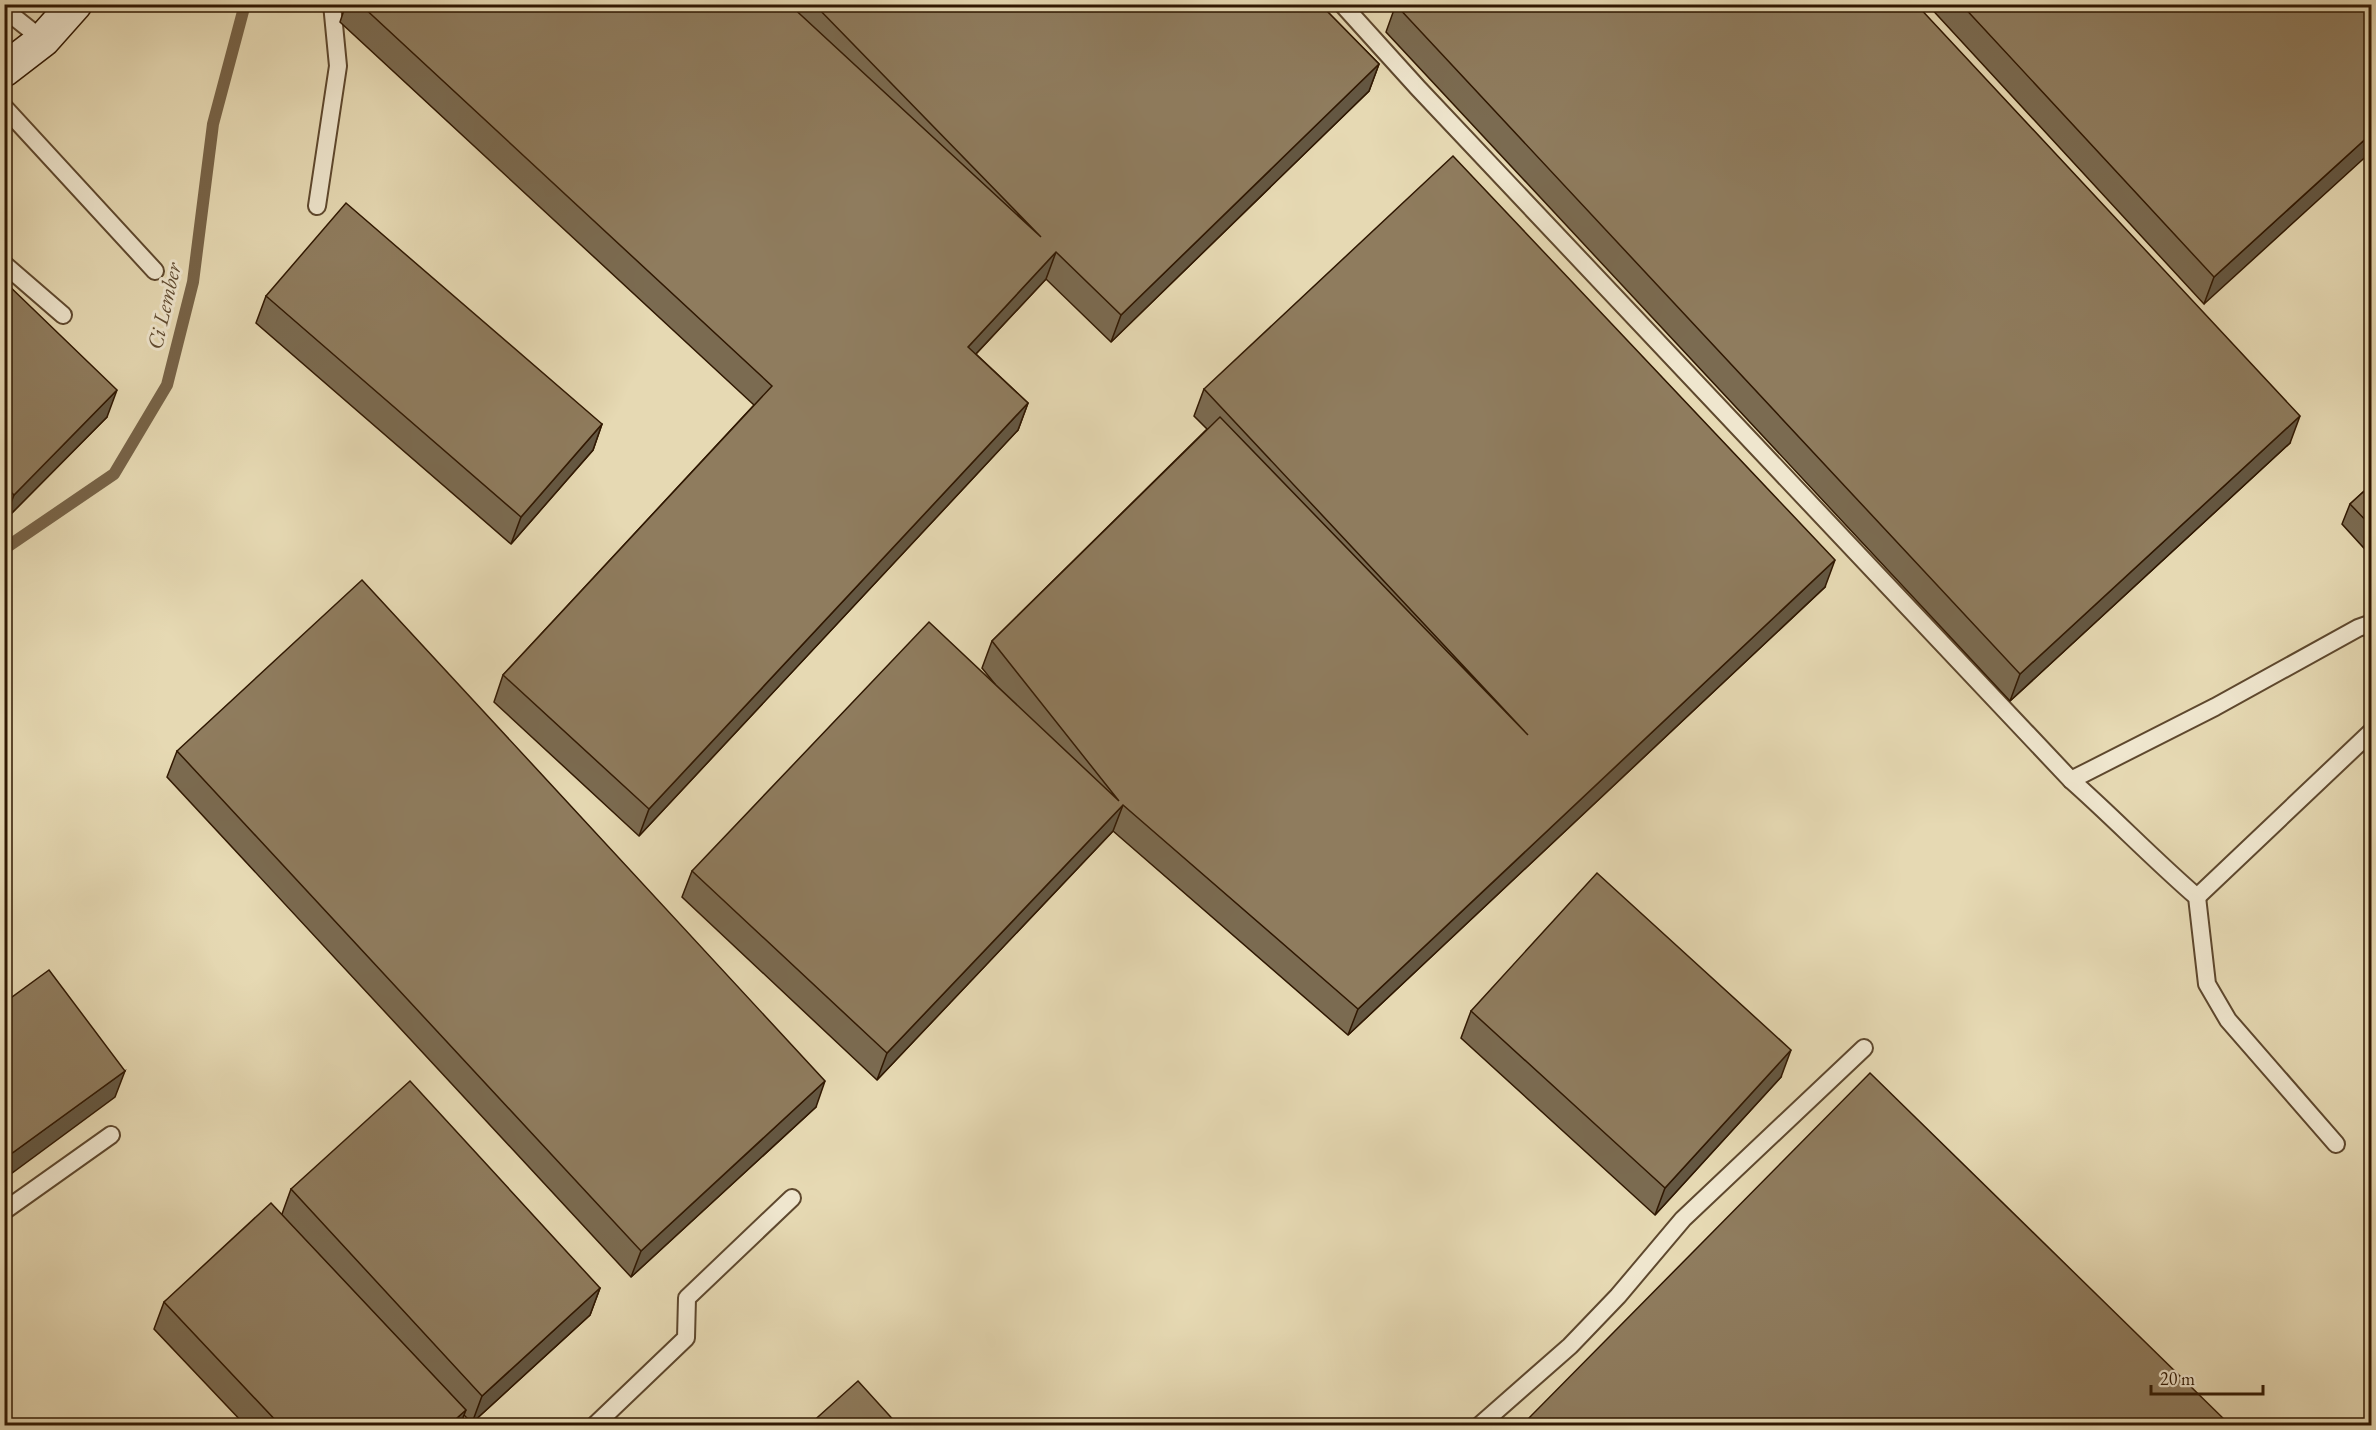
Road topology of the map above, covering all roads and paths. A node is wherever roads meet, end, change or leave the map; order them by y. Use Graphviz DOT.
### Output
graph roads {
  1 [pos="75,4"];
  2 [pos="332,4"];
  3 [pos="1342,4"];
  4 [pos="4,9"];
  5 [pos="43,40"];
  6 [pos="4,70"];
  7 [pos="4,107"];
  8 [pos="316,206"];
  9 [pos="4,264"];
  10 [pos="155,271"];
  11 [pos="63,315"];
  12 [pos="2372,623"];
  13 [pos="2372,731"];
  14 [pos="2071,780"];
  15 [pos="2197,897"];
  16 [pos="1864,1048"];
  17 [pos="111,1135"];
  18 [pos="2336,1144"];
  19 [pos="792,1198"];
  20 [pos="4,1210"];
  21 [pos="594,1425"];
  22 [pos="1479,1425"];
  1 -- 5 [label="main road"];
  2 -- 8 [label="lane"];
  3 -- 14 [label="lane"];
  4 -- 5 [label="lane"];
  5 -- 6 [label="main road"];
  7 -- 10 [label="lane"];
  9 -- 11 [label="lane"];
  12 -- 14 [label="lane"];
  13 -- 15 [label="lane"];
  14 -- 15 [label="lane"];
  15 -- 18 [label="lane"];
  16 -- 22 [label="lane"];
  17 -- 20 [label="lane"];
  19 -- 21 [label="lane"];
}
